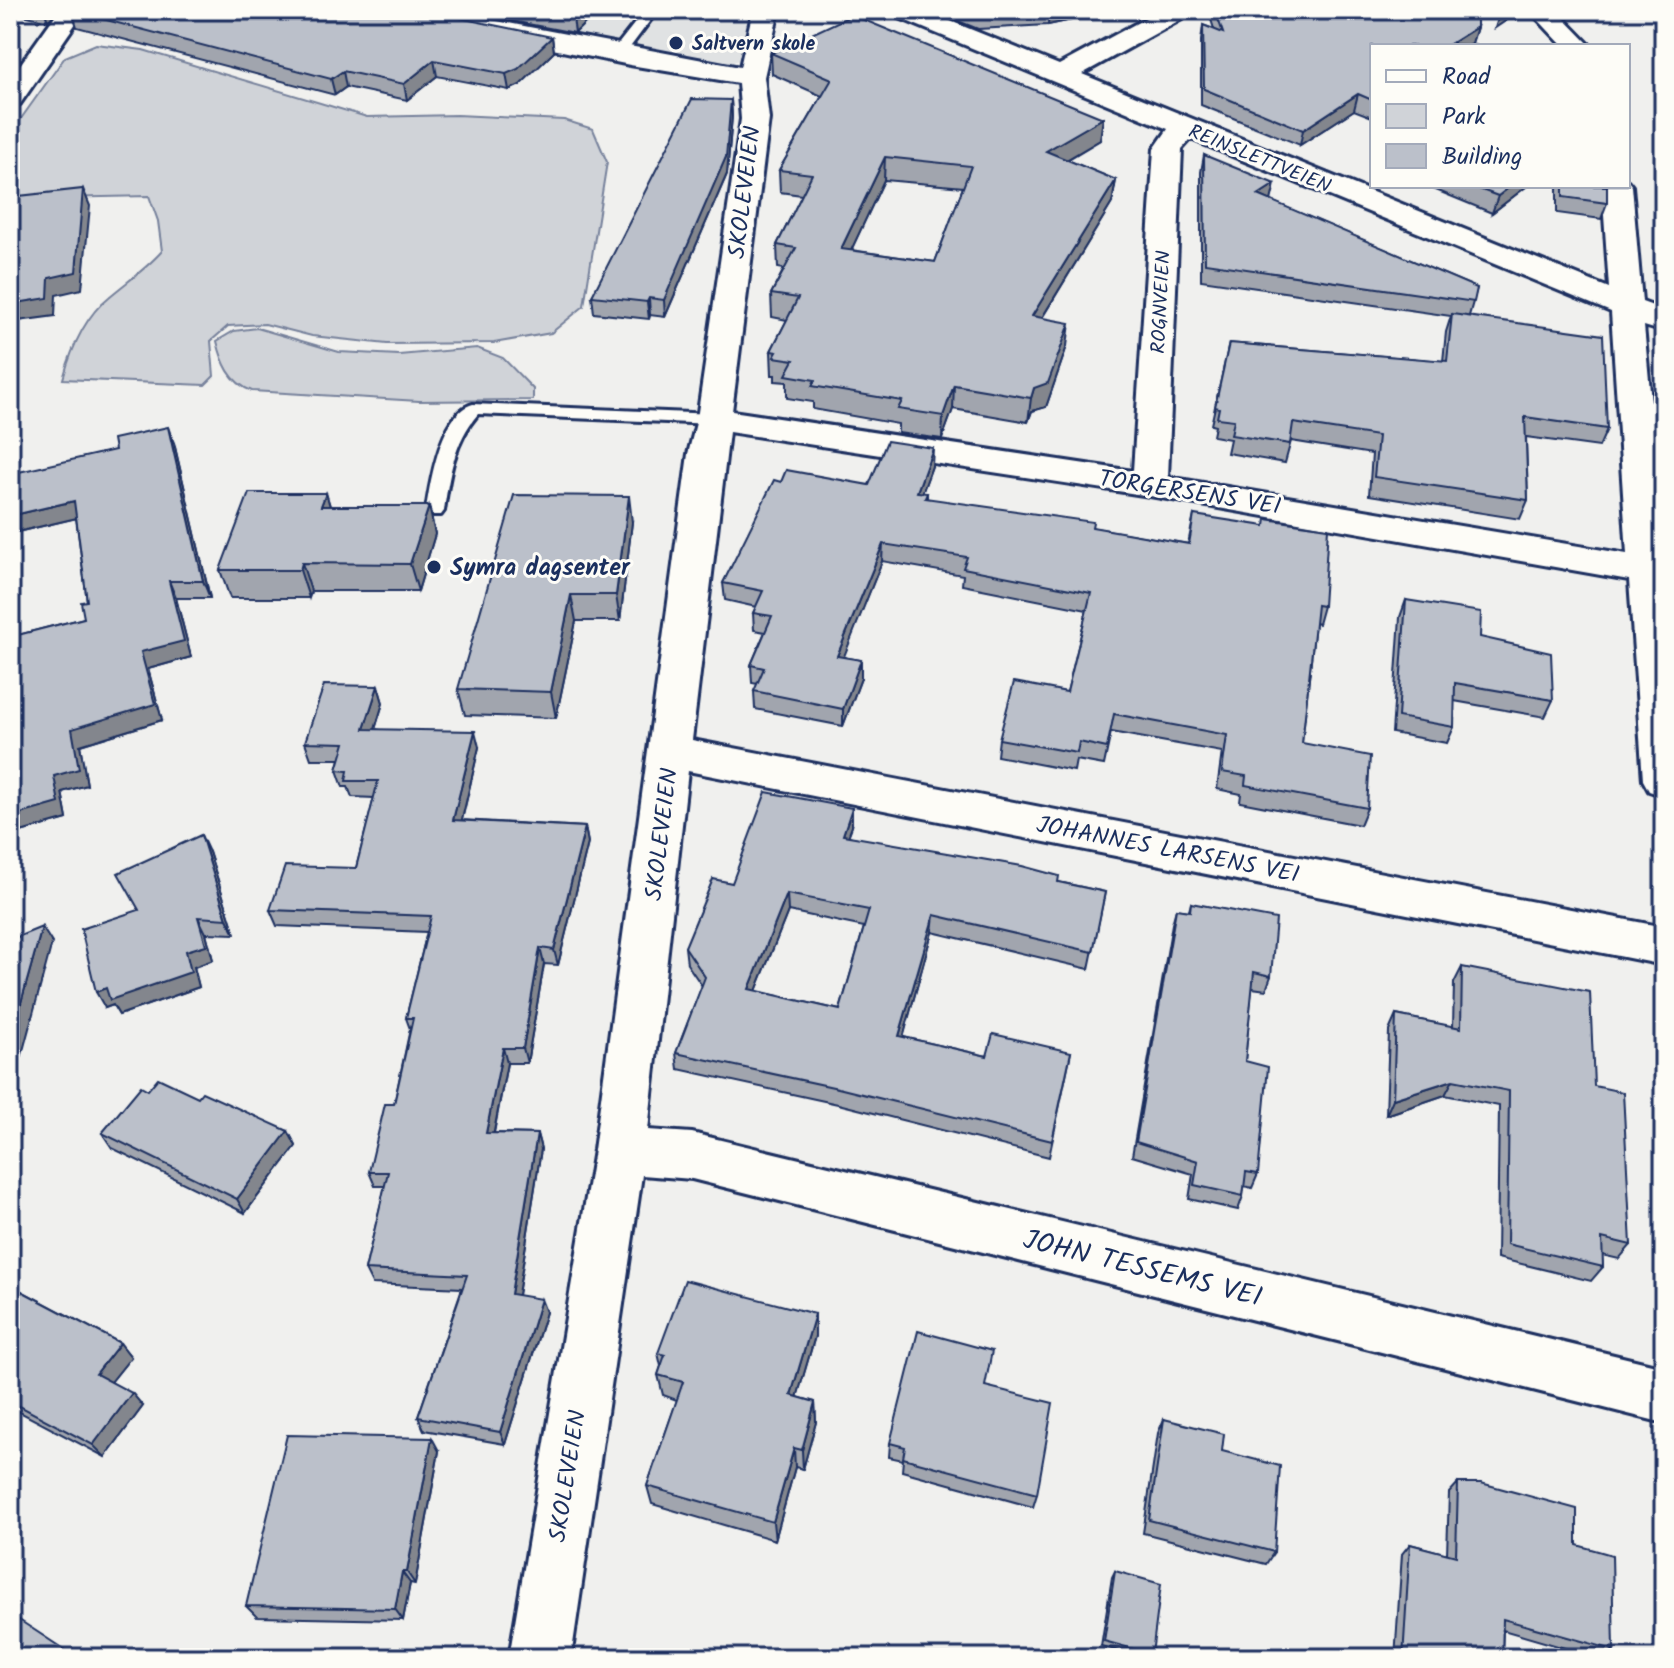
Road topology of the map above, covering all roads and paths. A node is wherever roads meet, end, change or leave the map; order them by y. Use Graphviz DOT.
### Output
graph roads {
  1 [pos="72,10"];
  2 [pos="402,10"];
  3 [pos="652,10"];
  4 [pos="766,10"];
  5 [pos="901,10"];
  6 [pos="1180,10"];
  7 [pos="1542,10"];
  8 [pos="1576,44"];
  9 [pos="617,55"];
  10 [pos="1062,74"];
  11 [pos="751,77"];
  12 [pos="10,98"];
  13 [pos="1188,128"];
  14 [pos="1617,188"];
  15 [pos="1629,307"];
  16 [pos="1664,322"];
  17 [pos="714,419"];
  18 [pos="1150,485"];
  19 [pos="435,511"];
  20 [pos="1655,572"];
  21 [pos="672,752"];
  22 [pos="1664,780"];
  23 [pos="1664,946"];
  24 [pos="620,1150"];
  25 [pos="1664,1395"];
  26 [pos="540,1658"];
  1 -- 12 [label="street"];
  2 -- 9 [label="street"];
  3 -- 9 [label="lane"];
  4 -- 11 [label="street, SKOLEVEIEN"];
  5 -- 10 [label="street, REINSLETTVEIEN"];
  6 -- 10 [label="street"];
  7 -- 8 [label="street"];
  9 -- 11 [label="street"];
  10 -- 13 [label="street, REINSLETTVEIEN"];
  11 -- 17 [label="street, SKOLEVEIEN"];
  13 -- 15 [label="street, REINSLETTVEIEN"];
  13 -- 18 [label="street, ROGNVEIEN"];
  14 -- 15 [label="street"];
  15 -- 16 [label="street, REINSLETTVEIEN"];
  15 -- 20 [label="street"];
  17 -- 18 [label="street, TORGERSENS VEI"];
  17 -- 19 [label="lane"];
  17 -- 21 [label="street, SKOLEVEIEN"];
  18 -- 20 [label="street, TORGERSENS VEI"];
  20 -- 22 [label="street"];
  21 -- 23 [label="street, JOHANNES LARSENS VEI"];
  21 -- 24 [label="street, SKOLEVEIEN"];
  24 -- 25 [label="street, JOHN TESSEMS VEI"];
  24 -- 26 [label="street, SKOLEVEIEN"];
}
